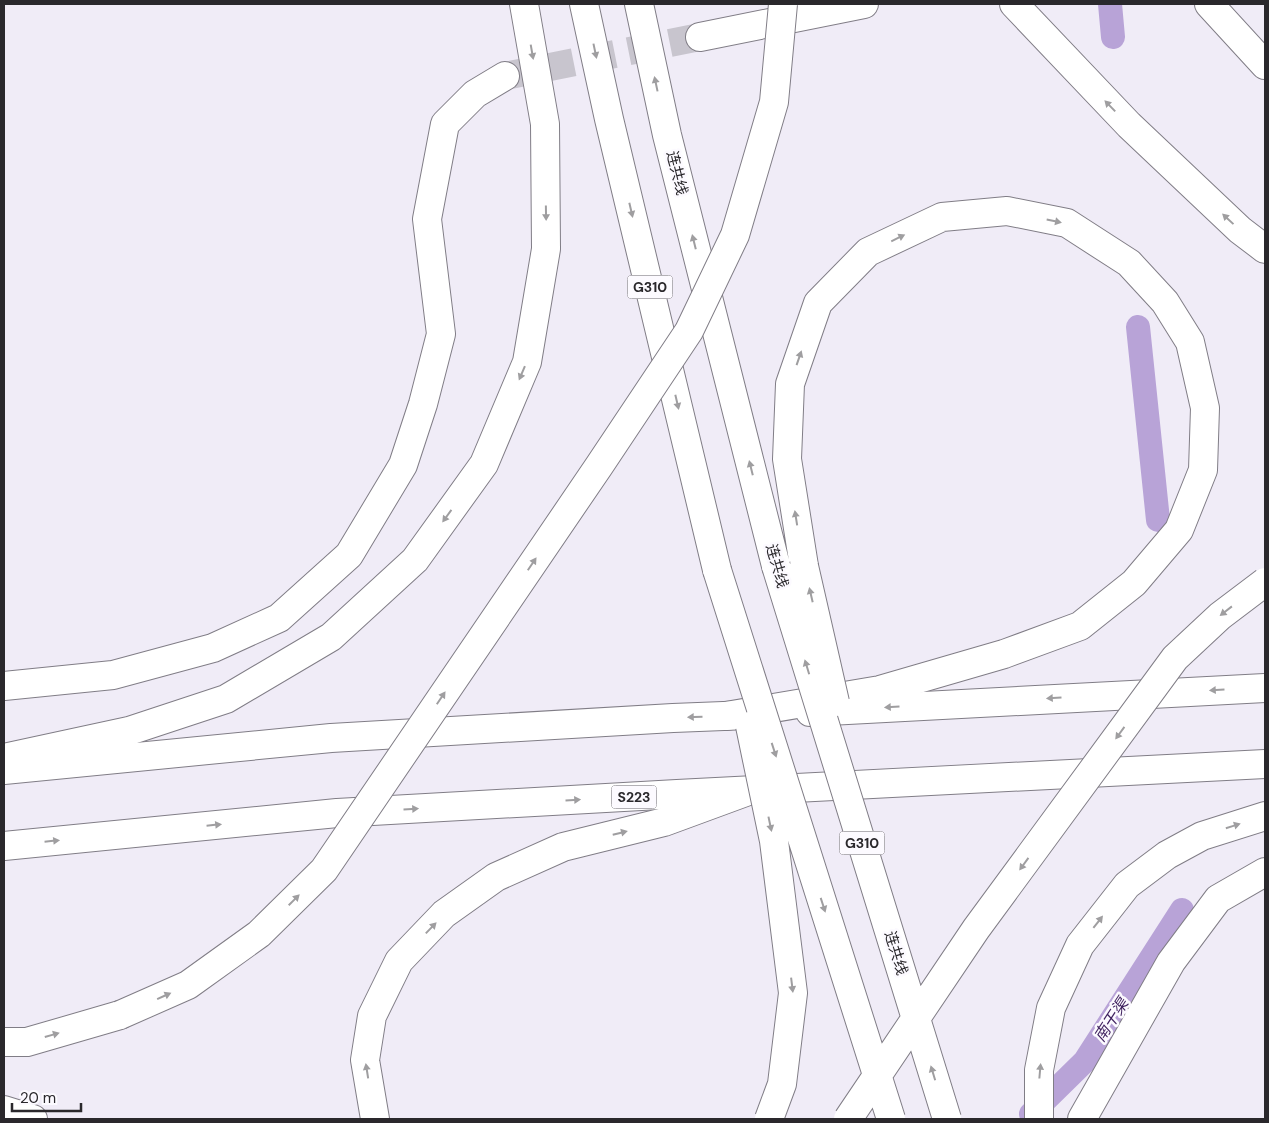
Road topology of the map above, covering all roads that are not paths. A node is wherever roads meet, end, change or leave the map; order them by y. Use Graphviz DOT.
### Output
graph roads {
  1 [pos="524,4"];
  2 [pos="584,4"];
  3 [pos="638,4"];
  4 [pos="783,4"];
  5 [pos="864,4"];
  6 [pos="1014,4"];
  7 [pos="1209,4"];
  8 [pos="700,37"];
  9 [pos="1265,65"];
  10 [pos="505,76"];
  11 [pos="1265,249"];
  12 [pos="717,570"];
  13 [pos="1265,582"];
  14 [pos="4,686"];
  15 [pos="1265,688"];
  16 [pos="726,716"];
  17 [pos="4,758"];
  18 [pos="1265,764"];
  19 [pos="4,770"];
  20 [pos="751,790"];
  21 [pos="1265,816"];
  22 [pos="4,846"];
  23 [pos="1265,872"];
  24 [pos="884,916"];
  25 [pos="4,1042"];
  26 [pos="4,1110"];
  27 [pos="33,1119"];
  28 [pos="375,1119"];
  29 [pos="770,1119"];
  30 [pos="848,1119"];
  31 [pos="891,1119"];
  32 [pos="947,1119"];
  33 [pos="1039,1119"];
  34 [pos="1082,1119"];
  1 -- 17 [label="main road, one-way"];
  2 -- 12 [label="main road, G310, one-way"];
  24 -- 3 [label="main road, 连共线 / G310, one-way, bridge"];
  25 -- 4 [label="main road, one-way, bridge"];
  5 -- 8 [label="main road"];
  11 -- 6 [label="main road, one-way"];
  7 -- 9 [label="main road"];
  10 -- 14 [label="main road"];
  12 -- 29 [label="main road, one-way, bridge"];
  12 -- 31 [label="main road, G310, one-way, bridge"];
  13 -- 30 [label="main road, one-way, bridge"];
  15 -- 16 [label="main road, one-way"];
  16 -- 19 [label="main road, one-way"];
  24 -- 16 [label="main road, one-way, bridge"];
  18 -- 20 [label="main road, S223"];
  22 -- 20 [label="main road, S223, one-way"];
  28 -- 20 [label="main road, one-way"];
  33 -- 21 [label="main road, one-way"];
  23 -- 34 [label="main road"];
  32 -- 24 [label="main road, 连共线 / G310, one-way, bridge"];
  26 -- 27 [label="main road"];
}
